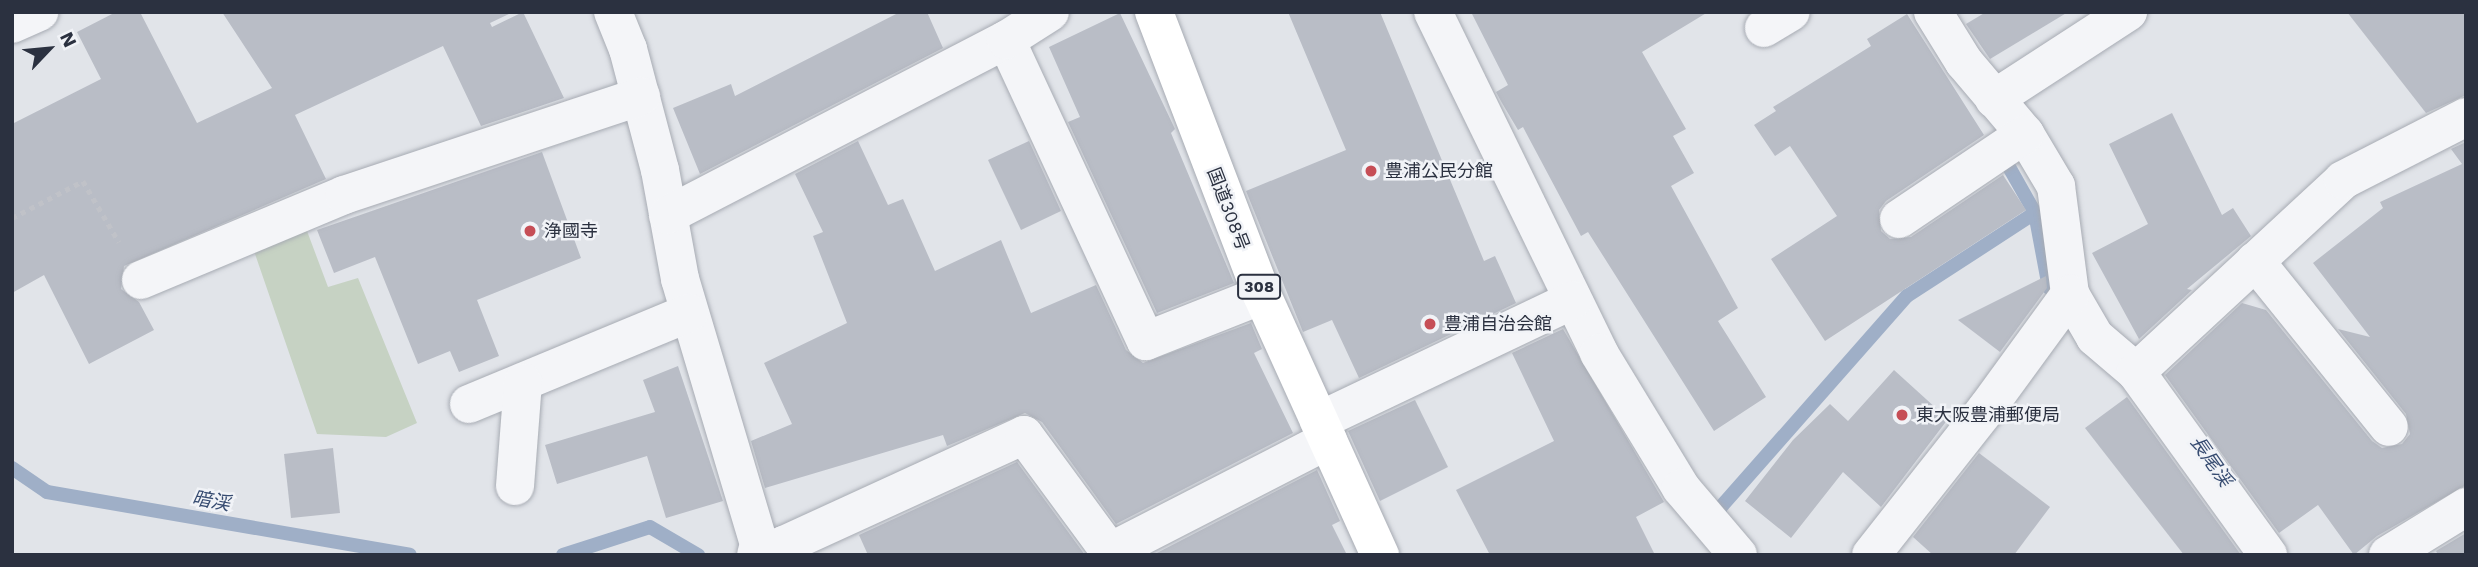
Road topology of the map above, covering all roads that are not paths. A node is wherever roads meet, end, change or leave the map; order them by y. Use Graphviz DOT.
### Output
graph roads {
  1 [pos="39,12"];
  2 [pos="613,12"];
  3 [pos="1050,12"];
  4 [pos="1154,12"];
  5 [pos="1433,12"];
  6 [pos="1933,12"];
  7 [pos="2128,12"];
  8 [pos="12,24"];
  9 [pos="1006,40"];
  10 [pos="640,96"];
  11 [pos="1994,99"];
  12 [pos="2466,117"];
  13 [pos="2025,134"];
  14 [pos="668,215"];
  15 [pos="1899,219"];
  16 [pos="2255,261"];
  17 [pos="141,280"];
  18 [pos="2070,294"];
  19 [pos="1262,295"];
  20 [pos="1573,300"];
  21 [pos="689,313"];
  22 [pos="2136,372"];
  23 [pos="523,382"];
  24 [pos="469,404"];
  25 [pos="2389,427"];
  26 [pos="1323,430"];
  27 [pos="514,486"];
  28 [pos="2466,507"];
  29 [pos="772,549"];
  30 [pos="1111,553"];
  31 [pos="1380,555"];
  32 [pos="1738,555"];
  33 [pos="1871,555"];
  34 [pos="2267,555"];
  35 [pos="2388,555"];
  1 -- 8 [label="street"];
  2 -- 10 [label="street"];
  3 -- 9 [label="street"];
  4 -- 19 [label="highway, 国道308号 / 308"];
  5 -- 20 [label="street"];
  6 -- 11 [label="street"];
  7 -- 11 [label="street"];
  9 -- 14 [label="street"];
  9 -- 19 [label="street"];
  10 -- 14 [label="street"];
  10 -- 17 [label="street"];
  11 -- 13 [label="street"];
  12 -- 16 [label="street"];
  13 -- 15 [label="street"];
  13 -- 18 [label="street"];
  14 -- 21 [label="street"];
  16 -- 22 [label="street"];
  16 -- 25 [label="street"];
  18 -- 22 [label="street"];
  18 -- 33 [label="street"];
  19 -- 26 [label="highway, 国道308号 / 308"];
  20 -- 26 [label="street"];
  20 -- 32 [label="street"];
  21 -- 23 [label="street"];
  21 -- 29 [label="street"];
  22 -- 34 [label="street"];
  23 -- 24 [label="street"];
  23 -- 27 [label="street"];
  26 -- 30 [label="street"];
  26 -- 31 [label="highway, 国道308号 / 308"];
  28 -- 35 [label="street"];
  29 -- 30 [label="street"];
}
